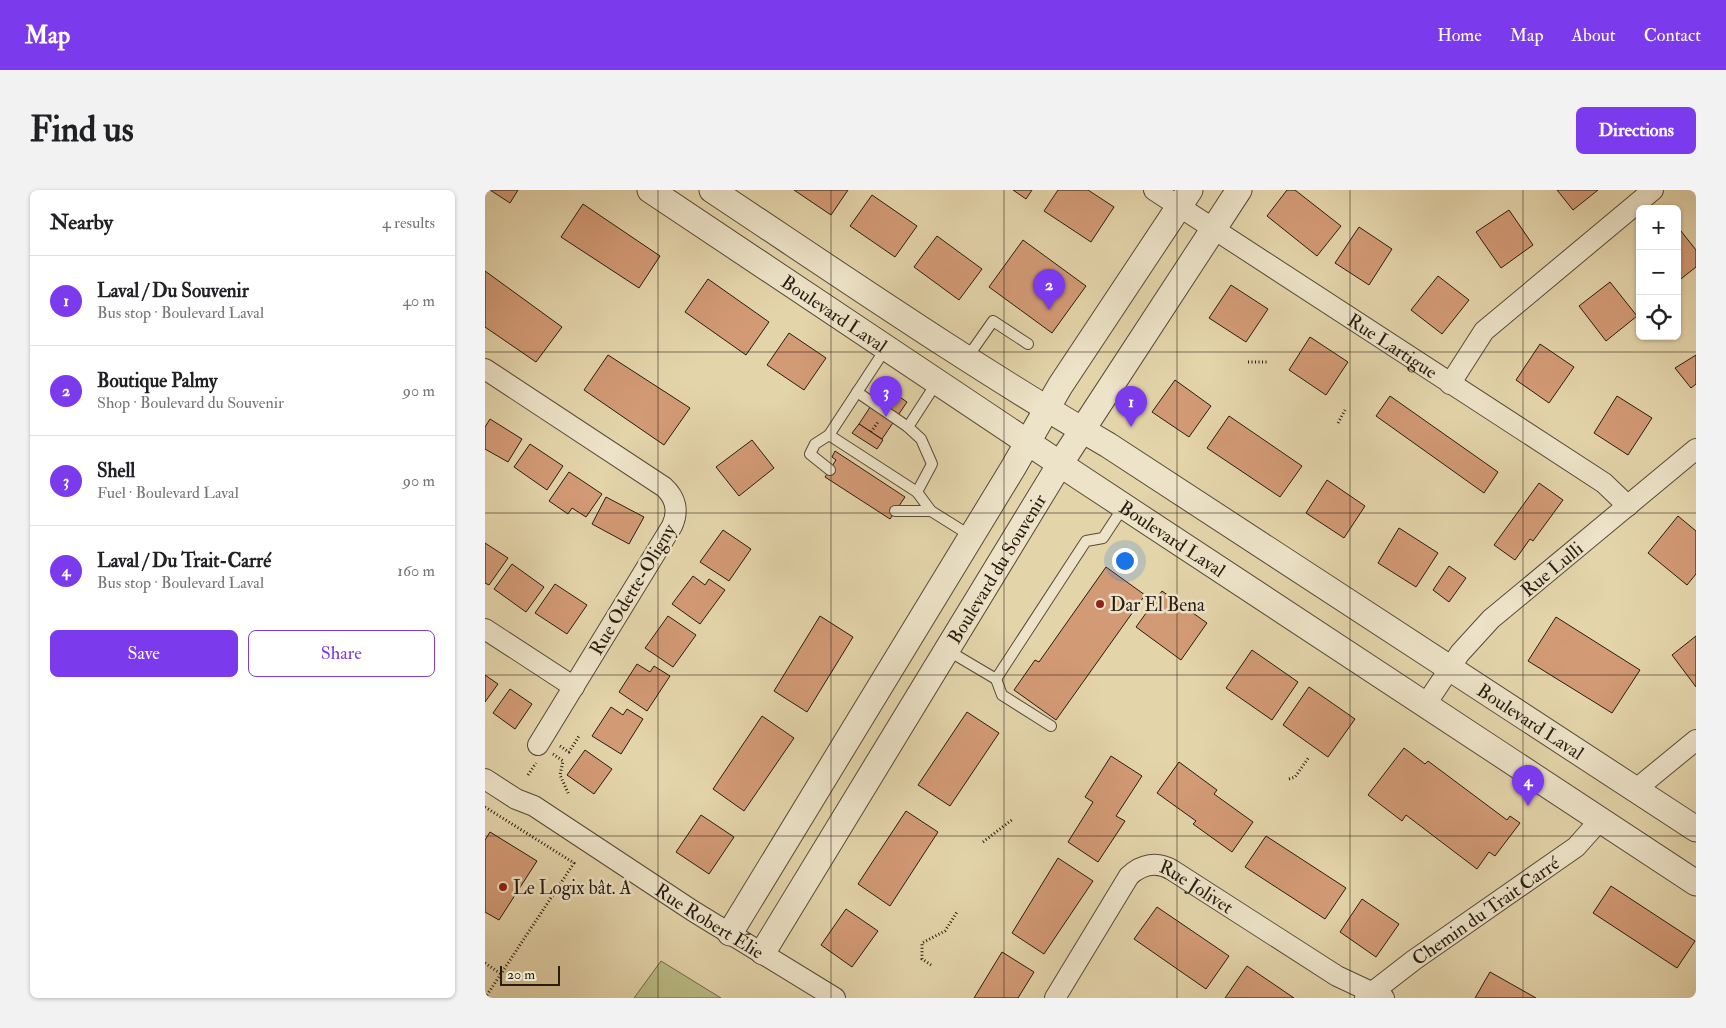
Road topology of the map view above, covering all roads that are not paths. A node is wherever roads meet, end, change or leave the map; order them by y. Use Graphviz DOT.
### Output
graph roads {
  1 [pos="650,190"];
  2 [pos="712,190"];
  3 [pos="1154,190"];
  4 [pos="1239,190"];
  5 [pos="1653,190"];
  6 [pos="1184,198"];
  7 [pos="1213,228"];
  8 [pos="1028,344"];
  9 [pos="886,347"];
  10 [pos="967,359"];
  11 [pos="485,369"];
  12 [pos="938,381"];
  13 [pos="1450,384"];
  14 [pos="857,392"];
  15 [pos="1047,409"];
  16 [pos="908,427"];
  17 [pos="1082,430"];
  18 [pos="829,435"];
  19 [pos="1029,442"];
  20 [pos="1696,449"];
  21 [pos="1060,464"];
  22 [pos="830,470"];
  23 [pos="917,492"];
  24 [pos="1125,506"];
  25 [pos="1627,506"];
  26 [pos="895,511"];
  27 [pos="931,511"];
  28 [pos="971,537"];
  29 [pos="485,629"];
  30 [pos="947,650"];
  31 [pos="1449,668"];
  32 [pos="997,679"];
  33 [pos="574,687"];
  34 [pos="1427,704"];
  35 [pos="1051,726"];
  36 [pos="1696,740"];
  37 [pos="546,750"];
  38 [pos="485,779"];
  39 [pos="1635,790"];
  40 [pos="1601,819"];
  41 [pos="1696,829"];
  42 [pos="1696,883"];
  43 [pos="730,933"];
  44 [pos="763,952"];
  45 [pos="1374,996"];
  46 [pos="835,998"];
  47 [pos="1055,998"];
  1 -- 9 [label="street, Boulevard Laval"];
  2 -- 10 [label="street, Boulevard Laval"];
  3 -- 6 [label="street, Rue Lartigue"];
  4 -- 7 [label="street, Boulevard du Souvenir"];
  5 -- 13 [label="street"];
  6 -- 7 [label="street, Rue Lartigue"];
  6 -- 15 [label="street, Boulevard du Souvenir"];
  7 -- 13 [label="street, Rue Lartigue"];
  7 -- 17 [label="street, Boulevard du Souvenir"];
  8 -- 10 [label="lane"];
  9 -- 12 [label="street, Boulevard Laval"];
  9 -- 14 [label="lane"];
  10 -- 15 [label="street, Boulevard Laval"];
  11 -- 33 [label="street, Rue Odette-Oligny"];
  12 -- 16 [label="lane"];
  12 -- 19 [label="street, Boulevard Laval"];
  13 -- 25 [label="street, Rue Lartigue"];
  14 -- 16 [label="lane"];
  14 -- 18 [label="lane"];
  15 -- 17 [label="street, Boulevard Laval"];
  15 -- 19 [label="street, Boulevard du Souvenir"];
  16 -- 23 [label="lane"];
  17 -- 21 [label="street, Boulevard du Souvenir"];
  17 -- 31 [label="street, Boulevard Laval"];
  18 -- 22 [label="lane"];
  18 -- 23 [label="lane"];
  19 -- 21 [label="street, Boulevard Laval"];
  19 -- 28 [label="street, Boulevard du Souvenir"];
  20 -- 25 [label="street, Rue Lulli"];
  21 -- 24 [label="street, Boulevard Laval"];
  21 -- 30 [label="street, Boulevard du Souvenir"];
  23 -- 27 [label="lane"];
  24 -- 32 [label="lane"];
  24 -- 34 [label="street, Boulevard Laval"];
  25 -- 31 [label="street, Rue Lulli"];
  26 -- 27 [label="lane"];
  27 -- 28 [label="lane"];
  28 -- 43 [label="street, Boulevard du Souvenir"];
  29 -- 33 [label="street"];
  30 -- 32 [label="lane"];
  30 -- 44 [label="street, Boulevard du Souvenir"];
  31 -- 34 [label="street, Rue Lulli"];
  31 -- 39 [label="street, Boulevard Laval"];
  32 -- 35 [label="lane"];
  33 -- 37 [label="street, Rue Odette-Oligny"];
  34 -- 40 [label="street, Boulevard Laval"];
  36 -- 39 [label="street"];
  38 -- 43 [label="street, Rue Robert Élie"];
  39 -- 41 [label="street, Boulevard Laval"];
  40 -- 42 [label="street, Boulevard Laval"];
  40 -- 45 [label="street, Chemin du Trait Carré"];
  43 -- 44 [label="street, Rue Robert Élie"];
  44 -- 46 [label="street, Rue Robert Élie"];
  45 -- 47 [label="street, Rue Jolivet"];
}
